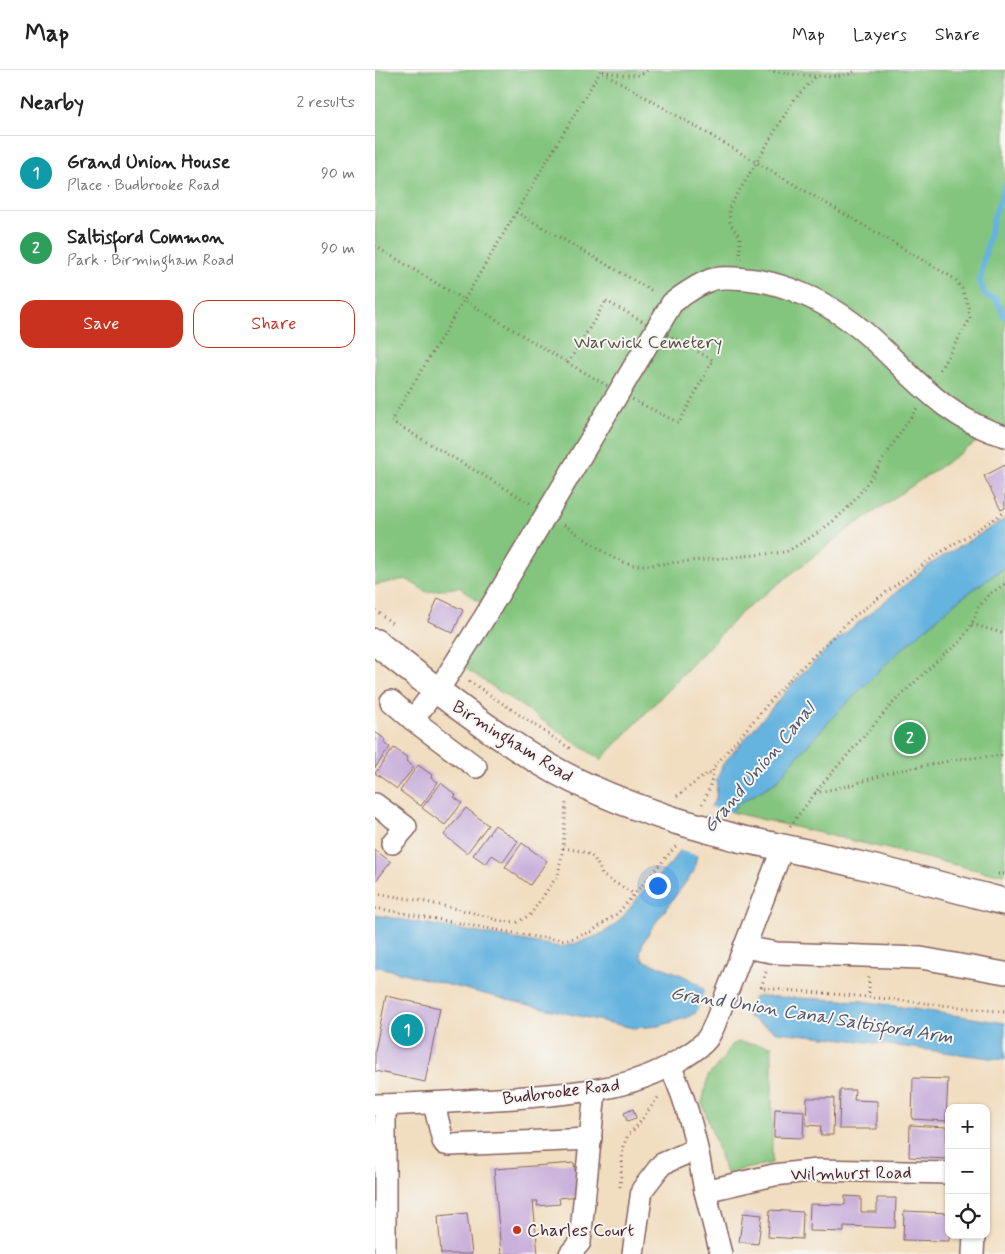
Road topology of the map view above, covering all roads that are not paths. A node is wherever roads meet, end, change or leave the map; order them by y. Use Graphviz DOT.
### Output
graph roads {
  1 [pos="1005,436"];
  2 [pos="375,642"];
  3 [pos="436,691"];
  4 [pos="391,701"];
  5 [pos="413,720"];
  6 [pos="476,767"];
  7 [pos="375,804"];
  8 [pos="391,843"];
  9 [pos="780,846"];
  10 [pos="897,874"];
  11 [pos="1005,885"];
  12 [pos="1005,902"];
  13 [pos="744,946"];
  14 [pos="1005,973"];
  15 [pos="671,1066"];
  16 [pos="595,1091"];
  17 [pos="434,1104"];
  18 [pos="380,1105"];
  19 [pos="591,1139"];
  20 [pos="696,1148"];
  21 [pos="945,1173"];
  22 [pos="705,1190"];
  23 [pos="975,1239"];
  24 [pos="385,1254"];
  25 [pos="570,1254"];
  26 [pos="633,1254"];
  27 [pos="721,1254"];
  28 [pos="973,1254"];
  1 -- 3 [label="street"];
  2 -- 3 [label="main road, Birmingham Road"];
  3 -- 5 [label="street"];
  3 -- 9 [label="main road, Birmingham Road, bridge"];
  4 -- 5 [label="street"];
  5 -- 6 [label="street"];
  7 -- 8 [label="street"];
  9 -- 10 [label="main road, Birmingham Road"];
  9 -- 13 [label="street, Budbrooke Road"];
  10 -- 11 [label="main road, Birmingham Road"];
  10 -- 12 [label="main road, Birmingham Road"];
  13 -- 14 [label="street"];
  13 -- 15 [label="street, Budbrooke Road"];
  15 -- 16 [label="street, Budbrooke Road"];
  15 -- 20 [label="street"];
  16 -- 17 [label="street, Budbrooke Road"];
  16 -- 19 [label="street"];
  17 -- 18 [label="street, Budbrooke Road"];
  17 -- 19 [label="street"];
  18 -- 24 [label="street"];
  19 -- 25 [label="street"];
  20 -- 22 [label="street"];
  20 -- 26 [label="street"];
  21 -- 22 [label="street, Wilmhurst Road"];
  22 -- 27 [label="street"];
  23 -- 28 [label="street"];
}
